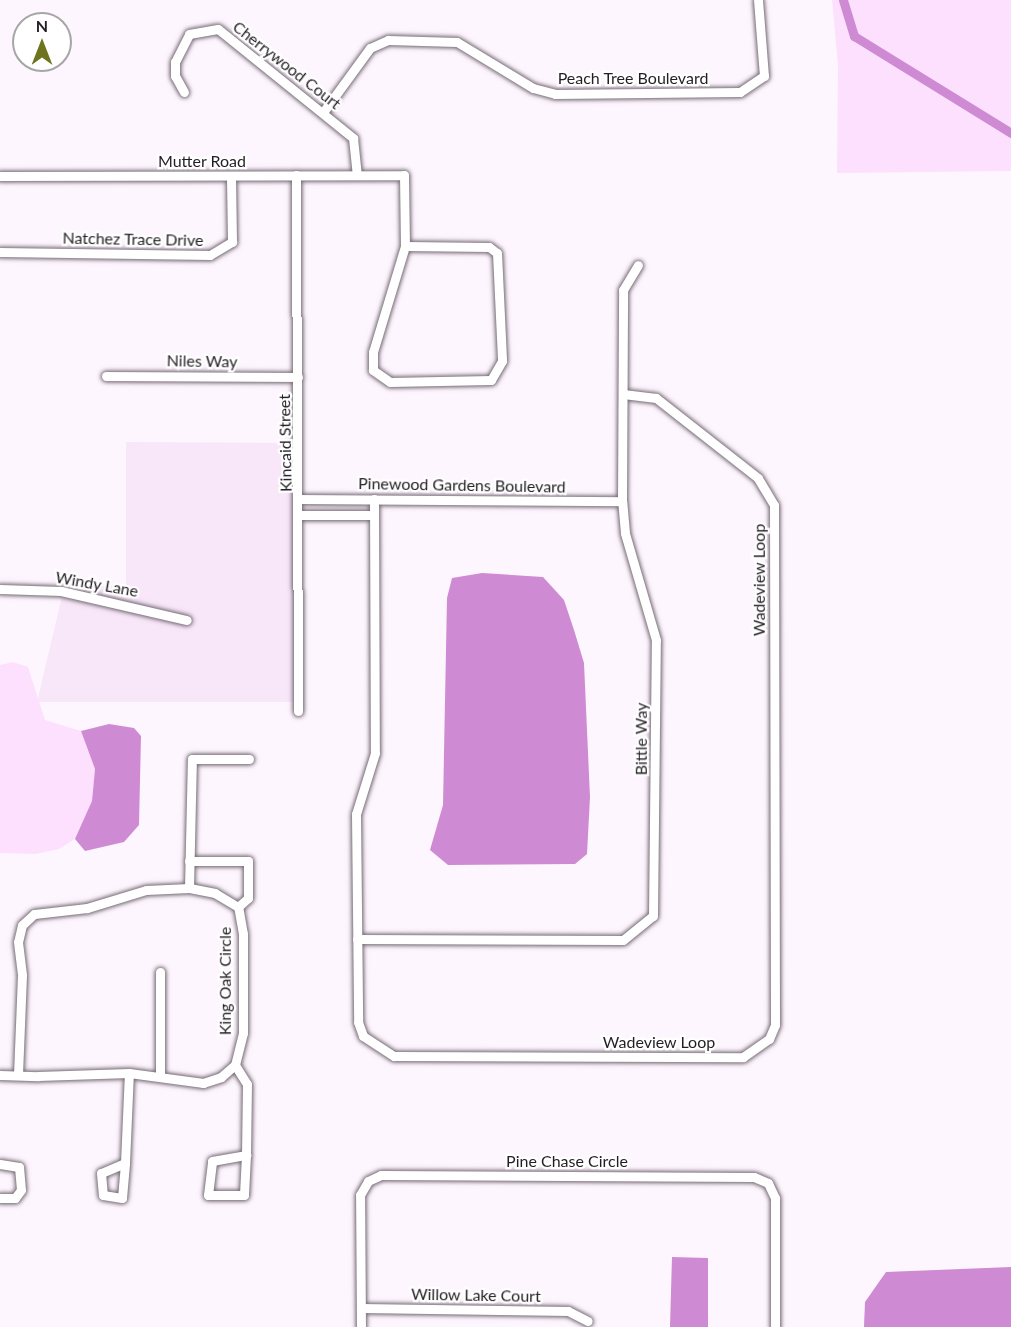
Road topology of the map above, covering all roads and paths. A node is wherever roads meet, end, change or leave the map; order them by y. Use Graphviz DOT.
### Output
graph roads {
  1 [pos="758,0"];
  2 [pos="184,92"];
  3 [pos="324,111"];
  4 [pos="357,174"];
  5 [pos="296,175"];
  6 [pos="0,176"];
  7 [pos="231,176"];
  8 [pos="405,246"];
  9 [pos="0,252"];
  10 [pos="638,265"];
  11 [pos="106,375"];
  12 [pos="298,377"];
  13 [pos="625,394"];
  14 [pos="301,499"];
  15 [pos="374,499"];
  16 [pos="622,501"];
  17 [pos="301,515"];
  18 [pos="374,515"];
  19 [pos="0,590"];
  20 [pos="187,620"];
  21 [pos="298,711"];
  22 [pos="249,759"];
  23 [pos="189,861"];
  24 [pos="189,888"];
  25 [pos="238,907"];
  26 [pos="357,939"];
  27 [pos="160,972"];
  28 [pos="235,1065"];
  29 [pos="129,1073"];
  30 [pos="0,1075"];
  31 [pos="18,1075"];
  32 [pos="160,1076"];
  33 [pos="246,1155"];
  34 [pos="125,1163"];
  35 [pos="0,1164"];
  36 [pos="0,1198"];
  37 [pos="361,1308"];
  38 [pos="588,1321"];
  39 [pos="361,1327"];
  40 [pos="775,1327"];
  1 -- 3 [label="street, Peach Tree Boulevard"];
  2 -- 3 [label="street, Cherrywood Court"];
  3 -- 4 [label="street, Cherrywood Court"];
  4 -- 5 [label="street, Mutter Road"];
  4 -- 8 [label="street, Mutter Road"];
  5 -- 7 [label="street, Mutter Road"];
  5 -- 12 [label="street, Kincaid Street"];
  6 -- 7 [label="street, Mutter Road"];
  7 -- 9 [label="street, Natchez Trace Drive"];
  8 -- 8 [label="street"];
  10 -- 13 [label="street, Bittle Way"];
  11 -- 12 [label="street, Niles Way"];
  12 -- 14 [label="street, Kincaid Street"];
  13 -- 16 [label="street, Bittle Way"];
  13 -- 26 [label="street, Wadeview Loop"];
  14 -- 15 [label="street, Pinewood Gardens Boulevard"];
  14 -- 17 [label="street, Kincaid Street"];
  15 -- 16 [label="street, Pinewood Gardens Boulevard"];
  15 -- 18 [label="street, Wadeview Loop"];
  16 -- 26 [label="street, Bittle Way"];
  17 -- 18 [label="street, Pinewood Gardens Boulevard"];
  17 -- 21 [label="street, Kincaid Street"];
  18 -- 26 [label="street, Wadeview Loop"];
  19 -- 20 [label="street, Windy Lane"];
  22 -- 23 [label="street"];
  23 -- 24 [label="street"];
  23 -- 25 [label="street"];
  24 -- 25 [label="street, King Oak Circle"];
  24 -- 31 [label="street, King Oak Circle"];
  25 -- 28 [label="street, King Oak Circle"];
  27 -- 32 [label="street"];
  28 -- 32 [label="street"];
  28 -- 33 [label="street"];
  29 -- 31 [label="street"];
  29 -- 32 [label="street"];
  29 -- 34 [label="street"];
  30 -- 31 [label="street"];
  33 -- 33 [label="street"];
  34 -- 34 [label="street"];
  35 -- 36 [label="street"];
  37 -- 38 [label="street, Willow Lake Court"];
  37 -- 39 [label="street, Pine Chase Circle"];
  37 -- 40 [label="street, Pine Chase Circle"];
}
